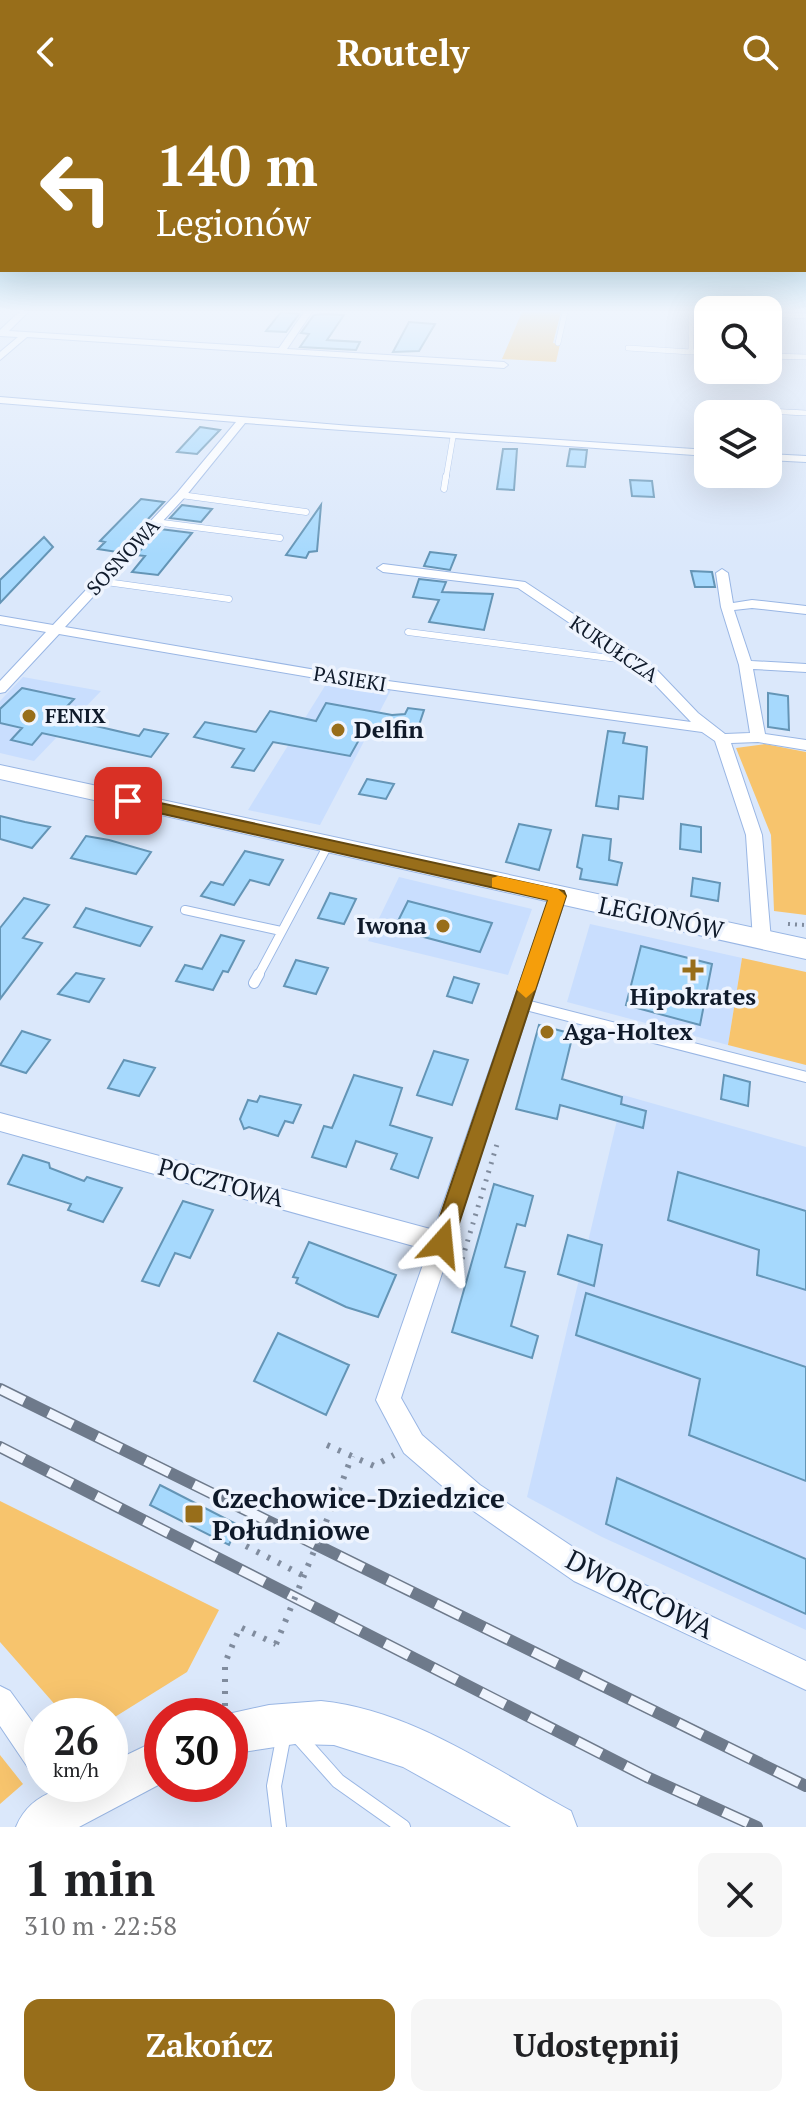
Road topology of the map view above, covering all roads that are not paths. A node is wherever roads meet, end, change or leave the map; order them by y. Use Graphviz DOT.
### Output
graph roads {
  1 [pos="0,400"];
  2 [pos="782,412"];
  3 [pos="806,413"];
  4 [pos="242,421"];
  5 [pos="453,437"];
  6 [pos="694,452"];
  7 [pos="782,458"];
  8 [pos="806,459"];
  9 [pos="444,489"];
  10 [pos="181,495"];
  11 [pos="306,512"];
  12 [pos="155,522"];
  13 [pos="280,538"];
  14 [pos="383,568"];
  15 [pos="722,573"];
  16 [pos="99,581"];
  17 [pos="229,599"];
  18 [pos="727,607"];
  19 [pos="806,610"];
  20 [pos="0,620"];
  21 [pos="55,631"];
  22 [pos="408,632"];
  23 [pos="633,661"];
  24 [pos="746,665"];
  25 [pos="806,668"];
  26 [pos="0,689"];
  27 [pos="701,728"];
  28 [pos="758,737"];
  29 [pos="722,739"];
  30 [pos="806,745"];
  31 [pos="0,772"];
  32 [pos="328,845"];
  33 [pos="558,896"];
  34 [pos="185,910"];
  35 [pos="281,931"];
  36 [pos="762,940"];
  37 [pos="806,949"];
  38 [pos="254,983"];
  39 [pos="522,1004"];
  40 [pos="806,1077"];
  41 [pos="0,1122"];
  42 [pos="442,1243"];
  43 [pos="806,1676"];
  44 [pos="0,1701"];
  45 [pos="286,1723"];
  46 [pos="248,1730"];
  47 [pos="24,1735"];
  48 [pos="144,1769"];
  49 [pos="58,1811"];
  50 [pos="279,1827"];
  51 [pos="403,1827"];
  52 [pos="555,1827"];
  1 -- 4 [label="street"];
  2 -- 3 [label="lane"];
  4 -- 5 [label="street"];
  4 -- 10 [label="street, SOSNOWA"];
  5 -- 6 [label="street"];
  5 -- 9 [label="lane"];
  7 -- 8 [label="street"];
  10 -- 11 [label="lane"];
  10 -- 12 [label="street, SOSNOWA"];
  12 -- 13 [label="lane"];
  12 -- 16 [label="street, SOSNOWA"];
  14 -- 23 [label="street, KUKUŁCZA"];
  15 -- 18 [label="street"];
  16 -- 17 [label="lane"];
  16 -- 21 [label="street, SOSNOWA"];
  18 -- 19 [label="street"];
  18 -- 24 [label="street"];
  20 -- 21 [label="street, PASIEKI"];
  21 -- 26 [label="street, SOSNOWA"];
  21 -- 27 [label="street, PASIEKI"];
  22 -- 23 [label="lane"];
  23 -- 27 [label="street, KUKUŁCZA"];
  24 -- 25 [label="street"];
  24 -- 28 [label="street"];
  27 -- 29 [label="street, KUKUŁCZA"];
  28 -- 29 [label="street"];
  28 -- 30 [label="street"];
  29 -- 36 [label="street"];
  31 -- 32 [label="street, LEGIONÓW"];
  32 -- 33 [label="street, LEGIONÓW"];
  32 -- 35 [label="lane"];
  33 -- 36 [label="street, LEGIONÓW"];
  33 -- 39 [label="street, DWORCOWA"];
  34 -- 35 [label="lane"];
  35 -- 38 [label="lane"];
  36 -- 37 [label="street, LEGIONÓW"];
  39 -- 40 [label="lane"];
  39 -- 42 [label="street, DWORCOWA"];
  41 -- 42 [label="street, POCZTOWA"];
  42 -- 43 [label="street, DWORCOWA"];
  44 -- 47 [label="street"];
  45 -- 46 [label="street"];
  45 -- 50 [label="lane"];
  45 -- 51 [label="lane"];
  45 -- 52 [label="street"];
  48 -- 49 [label="street"];
}
